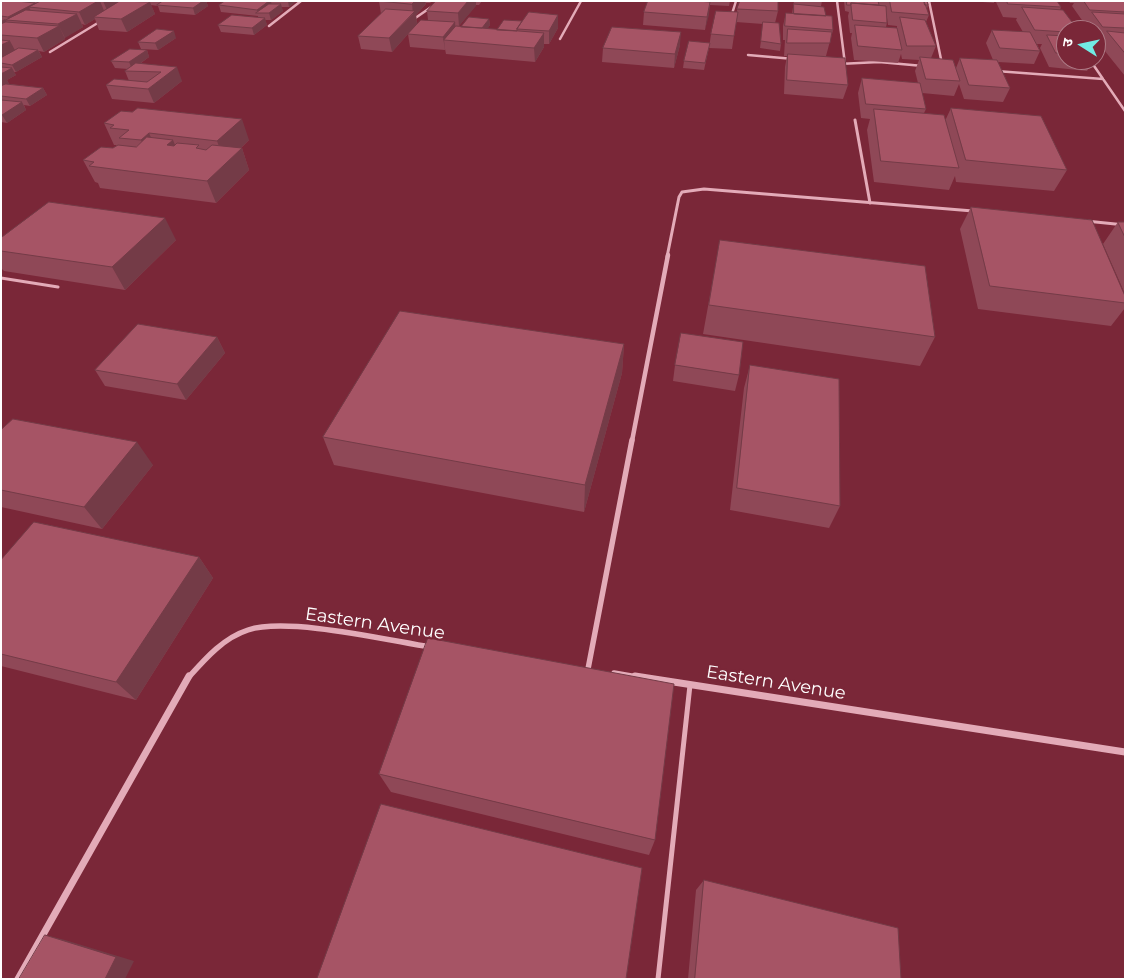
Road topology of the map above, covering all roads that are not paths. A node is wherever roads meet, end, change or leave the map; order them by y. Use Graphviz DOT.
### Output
graph roads {
  1 [pos="300,1"];
  2 [pos="440,1"];
  3 [pos="581,1"];
  4 [pos="736,1"];
  5 [pos="837,1"];
  6 [pos="929,1"];
  7 [pos="109,16"];
  8 [pos="410,22"];
  9 [pos="729,22"];
  10 [pos="269,26"];
  11 [pos="560,39"];
  12 [pos="50,52"];
  13 [pos="748,55"];
  14 [pos="796,60"];
  15 [pos="835,63"];
  16 [pos="845,64"];
  17 [pos="924,66"];
  18 [pos="934,66"];
  19 [pos="989,70"];
  20 [pos="1097,70"];
  21 [pos="1103,79"];
  22 [pos="1125,111"];
  23 [pos="855,120"];
  24 [pos="870,203"];
  25 [pos="976,212"];
  26 [pos="1082,221"];
  27 [pos="1125,224"];
  28 [pos="1,278"];
  29 [pos="58,287"];
  30 [pos="434,647"];
  31 [pos="578,668"];
  32 [pos="588,670"];
  33 [pos="597,671"];
  34 [pos="607,672"];
  35 [pos="690,685"];
  36 [pos="1125,752"];
  37 [pos="18,979"];
  38 [pos="658,979"];
  1 -- 10 [label="street"];
  2 -- 8 [label="street"];
  3 -- 11 [label="street"];
  4 -- 9 [label="street"];
  5 -- 16 [label="street"];
  6 -- 18 [label="street"];
  7 -- 12 [label="street"];
  13 -- 14 [label="street"];
  15 -- 16 [label="street"];
  16 -- 17 [label="street"];
  19 -- 21 [label="street"];
  20 -- 21 [label="street"];
  21 -- 22 [label="street"];
  23 -- 24 [label="street"];
  24 -- 25 [label="street"];
  24 -- 32 [label="street"];
  26 -- 27 [label="street"];
  28 -- 29 [label="lane"];
  30 -- 37 [label="street, Eastern Avenue"];
  31 -- 32 [label="street"];
  32 -- 33 [label="street"];
  34 -- 35 [label="street, Eastern Avenue"];
  35 -- 36 [label="street, Eastern Avenue"];
  35 -- 38 [label="lane"];
}
